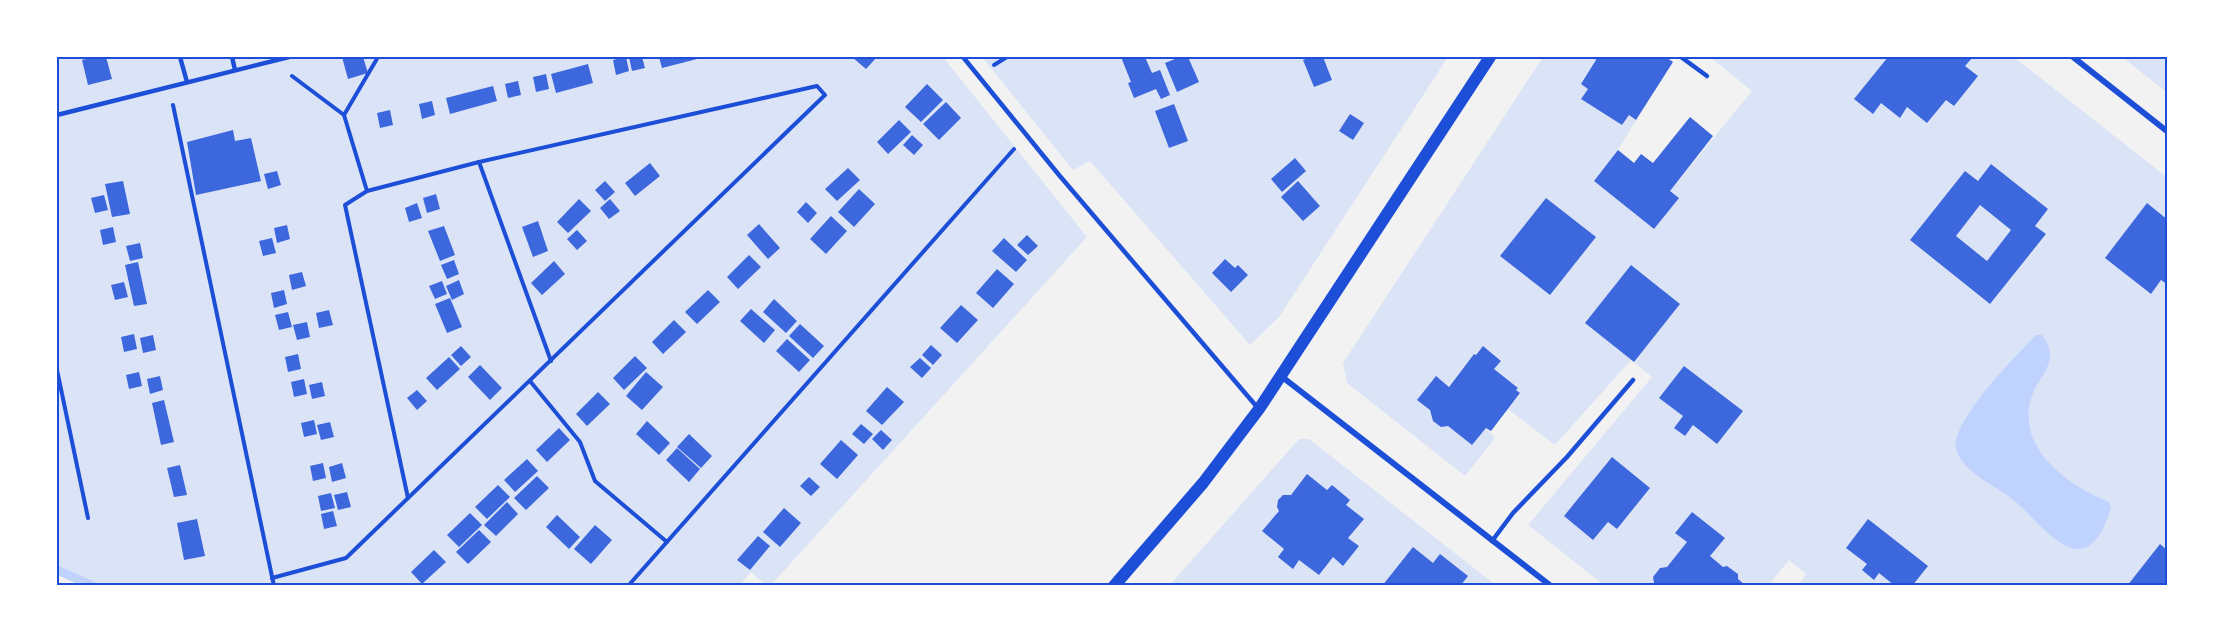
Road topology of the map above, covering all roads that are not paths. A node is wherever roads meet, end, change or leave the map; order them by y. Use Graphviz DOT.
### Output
graph roads {
  1 [pos="180,57"];
  2 [pos="232,57"];
  3 [pos="289,57"];
  4 [pos="963,57"];
  5 [pos="1490,57"];
  6 [pos="1680,57"];
  7 [pos="2073,57"];
  8 [pos="235,70"];
  9 [pos="1707,76"];
  10 [pos="186,82"];
  11 [pos="57,115"];
  12 [pos="2168,132"];
  13 [pos="1281,376"];
  14 [pos="1633,380"];
  15 [pos="1259,409"];
  16 [pos="1492,541"];
  17 [pos="1114,586"];
  18 [pos="1551,586"];
  1 -- 10 [label="lane"];
  2 -- 8 [label="lane"];
  3 -- 8 [label="lane"];
  4 -- 15 [label="lane"];
  5 -- 13 [label="main road"];
  6 -- 9 [label="lane"];
  7 -- 12 [label="street"];
  8 -- 10 [label="lane"];
  10 -- 11 [label="lane"];
  13 -- 15 [label="main road"];
  13 -- 16 [label="street"];
  14 -- 16 [label="lane"];
  15 -- 17 [label="main road"];
  16 -- 18 [label="street"];
}
